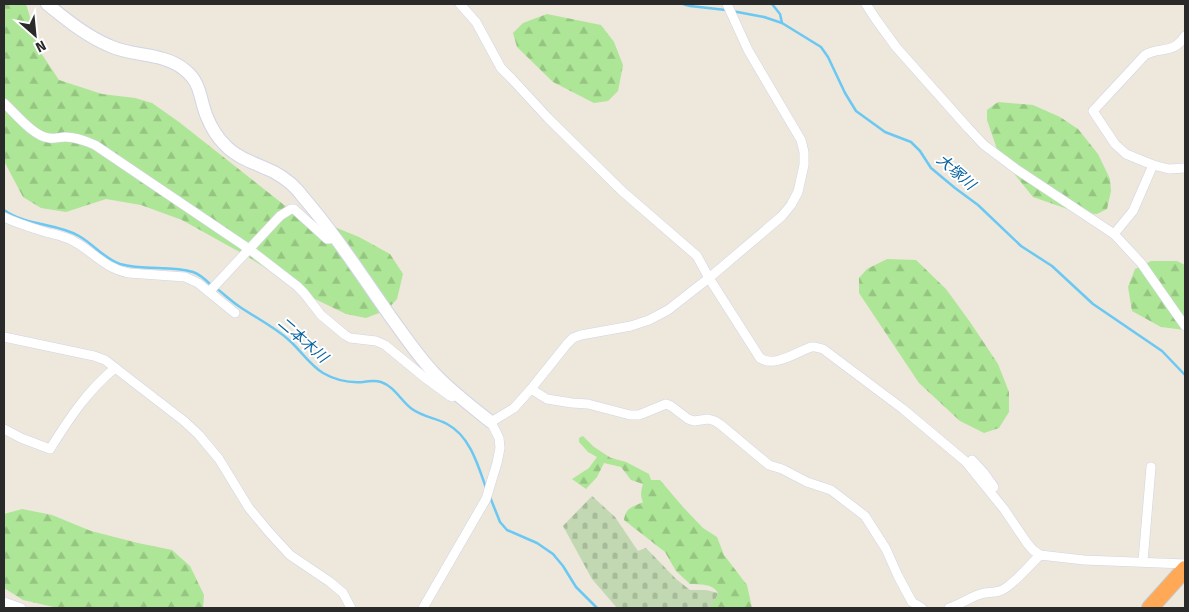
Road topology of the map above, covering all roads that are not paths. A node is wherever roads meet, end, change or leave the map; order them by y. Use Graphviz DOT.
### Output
graph roads {
  1 [pos="48,4"];
  2 [pos="460,4"];
  3 [pos="866,4"];
  4 [pos="730,9"];
  5 [pos="1185,36"];
  6 [pos="4,103"];
  7 [pos="1153,165"];
  8 [pos="1185,168"];
  9 [pos="4,217"];
  10 [pos="1114,234"];
  11 [pos="334,237"];
  12 [pos="249,249"];
  13 [pos="708,278"];
  14 [pos="212,288"];
  15 [pos="235,313"];
  16 [pos="1185,326"];
  17 [pos="4,337"];
  18 [pos="115,368"];
  19 [pos="531,389"];
  20 [pos="458,394"];
  21 [pos="491,422"];
  22 [pos="4,429"];
  23 [pos="967,455"];
  24 [pos="1151,467"];
  25 [pos="996,498"];
  26 [pos="1040,555"];
  27 [pos="1143,561"];
  28 [pos="1185,564"];
  29 [pos="1185,569"];
  30 [pos="4,602"];
  31 [pos="21,608"];
  32 [pos="352,608"];
  33 [pos="423,608"];
  34 [pos="922,608"];
  35 [pos="949,608"];
  36 [pos="1150,608"];
  1 -- 11 [label="street"];
  2 -- 13 [label="street"];
  3 -- 10 [label="street"];
  4 -- 13 [label="street"];
  5 -- 7 [label="street"];
  6 -- 12 [label="street"];
  7 -- 8 [label="street"];
  7 -- 10 [label="street"];
  9 -- 14 [label="street"];
  10 -- 16 [label="street"];
  11 -- 12 [label="street"];
  11 -- 20 [label="street"];
  12 -- 14 [label="street"];
  12 -- 20 [label="street"];
  13 -- 19 [label="street"];
  13 -- 25 [label="street"];
  14 -- 15 [label="street"];
  17 -- 18 [label="street"];
  18 -- 22 [label="street"];
  18 -- 32 [label="street"];
  19 -- 21 [label="street"];
  19 -- 34 [label="street"];
  20 -- 21 [label="street"];
  21 -- 33 [label="street"];
  23 -- 25 [label="street"];
  24 -- 27 [label="street"];
  25 -- 26 [label="street"];
  26 -- 27 [label="street"];
  26 -- 35 [label="street"];
  27 -- 28 [label="street"];
  29 -- 36 [label="highway"];
  30 -- 31 [label="street"];
}
